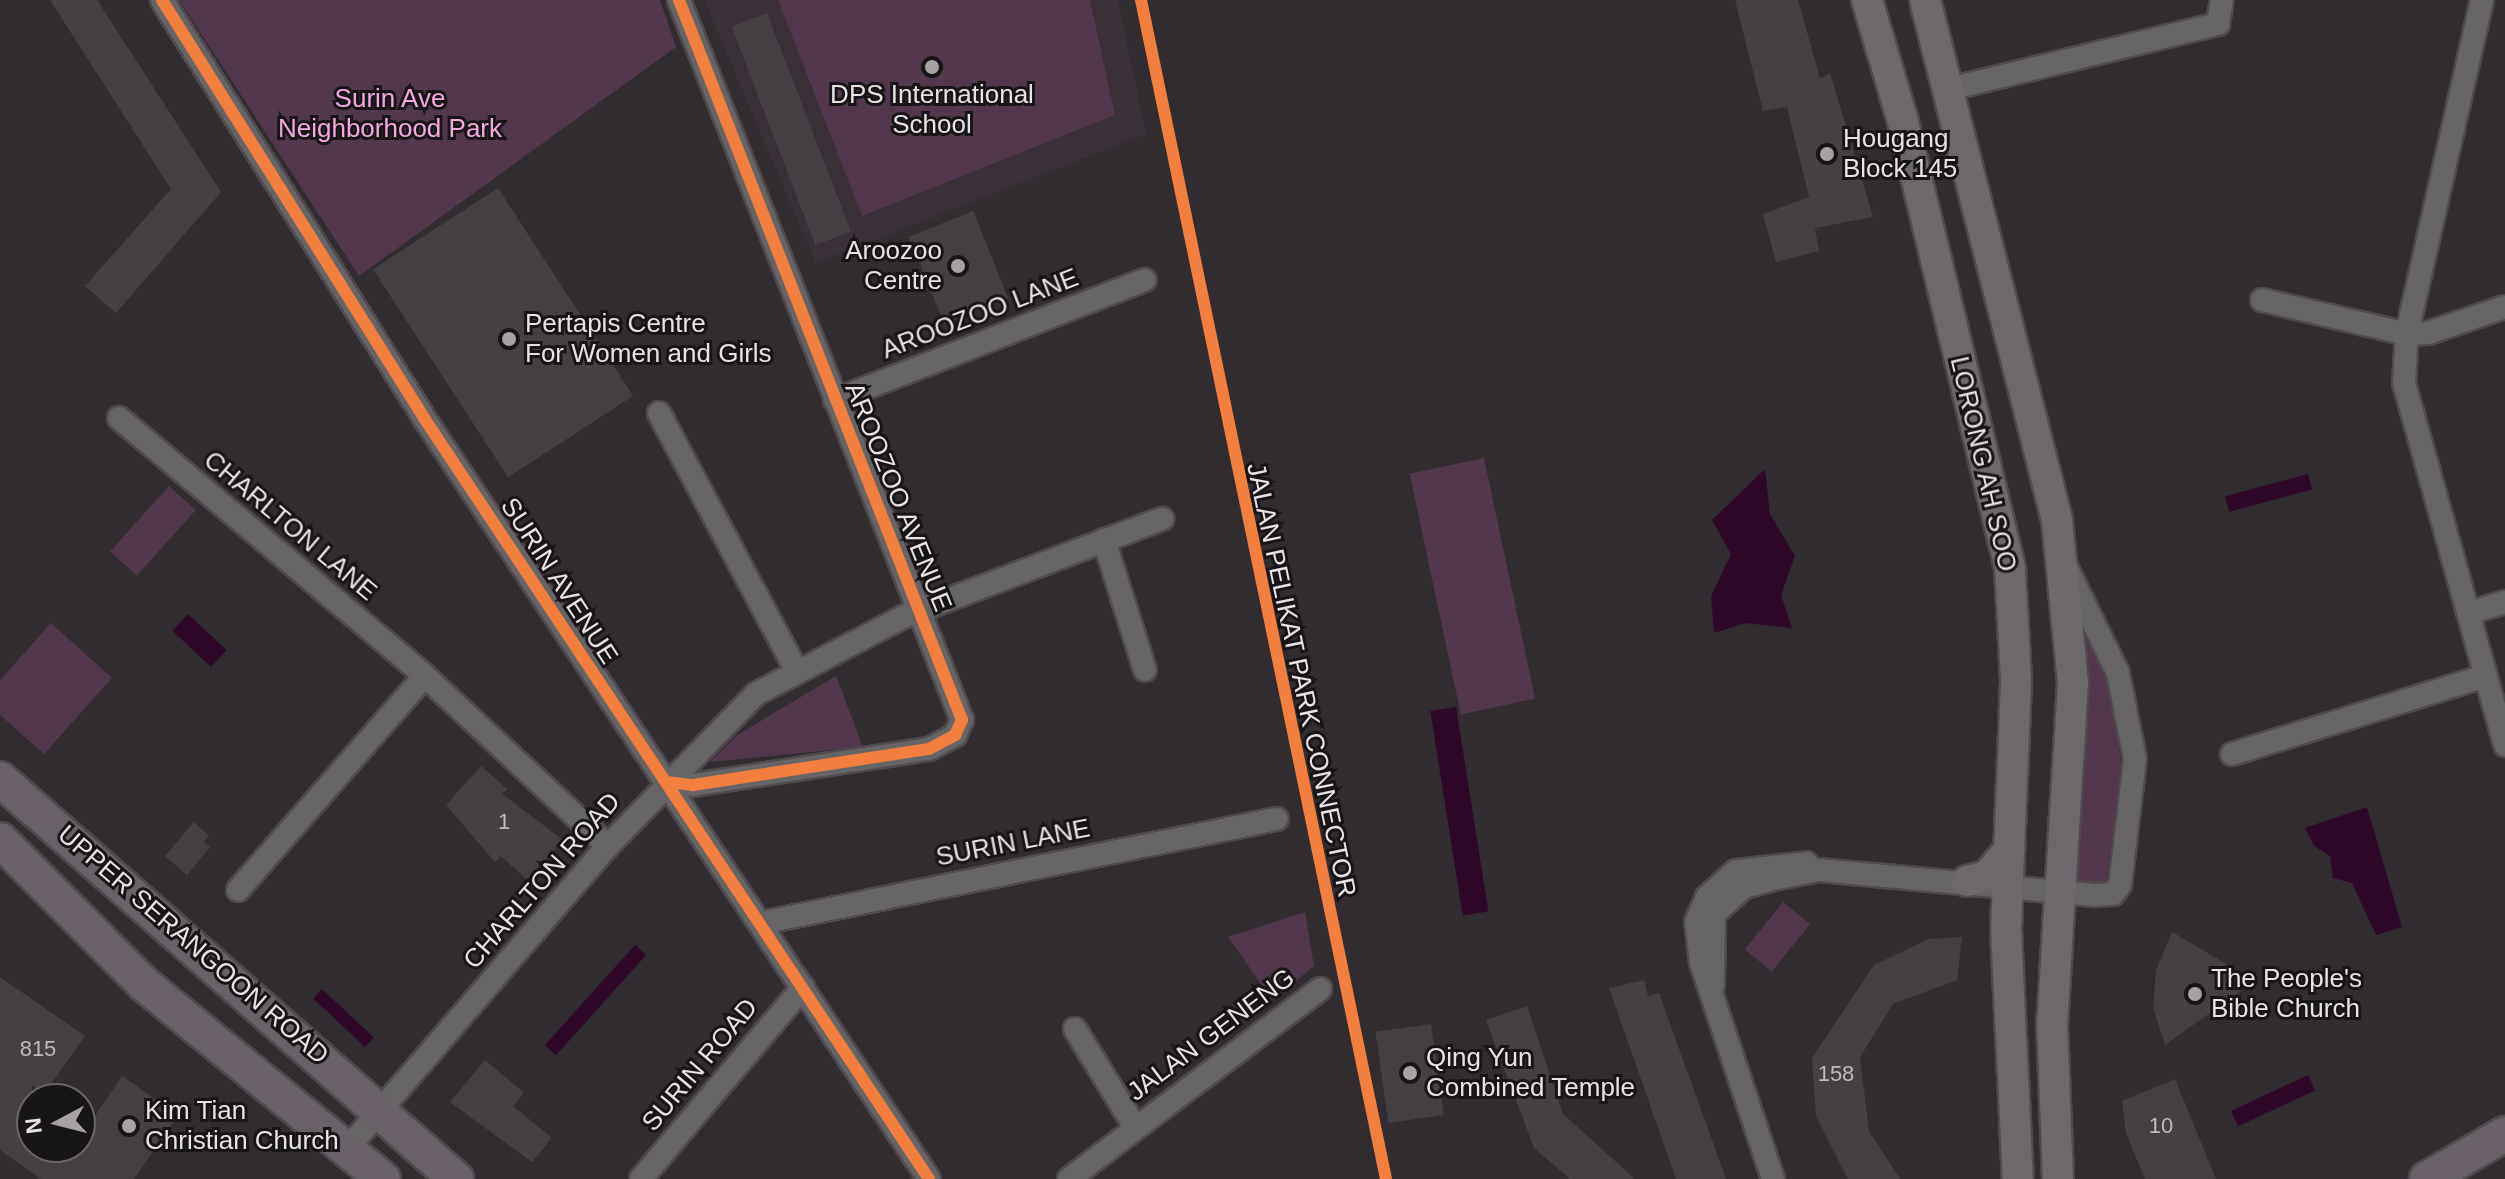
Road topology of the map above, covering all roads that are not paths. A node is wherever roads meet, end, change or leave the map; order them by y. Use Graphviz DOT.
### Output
graph roads {
  1 [pos="162,0"];
  2 [pos="679,0"];
  3 [pos="1867,0"];
  4 [pos="1925,0"];
  5 [pos="2222,0"];
  6 [pos="2482,0"];
  7 [pos="1949,89"];
  8 [pos="1145,280"];
  9 [pos="2262,300"];
  10 [pos="2505,307"];
  11 [pos="2407,334"];
  12 [pos="835,400"];
  13 [pos="659,413"];
  14 [pos="119,418"];
  15 [pos="1162,519"];
  16 [pos="1104,540"];
  17 [pos="2059,546"];
  18 [pos="2505,602"];
  19 [pos="919,610"];
  20 [pos="2469,613"];
  21 [pos="1145,670"];
  22 [pos="797,671"];
  23 [pos="425,676"];
  24 [pos="2485,676"];
  25 [pos="2505,745"];
  26 [pos="2232,754"];
  27 [pos="0,779"];
  28 [pos="667,782"];
  29 [pos="1277,819"];
  30 [pos="0,840"];
  31 [pos="608,846"];
  32 [pos="2010,849"];
  33 [pos="1967,881"];
  34 [pos="2008,884"];
  35 [pos="238,890"];
  36 [pos="2061,892"];
  37 [pos="761,923"];
  38 [pos="803,987"];
  39 [pos="1320,989"];
  40 [pos="1075,1029"];
  41 [pos="382,1109"];
  42 [pos="1135,1127"];
  43 [pos="2505,1134"];
  44 [pos="347,1149"];
  45 [pos="383,1179"];
  46 [pos="456,1179"];
  47 [pos="641,1179"];
  48 [pos="929,1179"];
  49 [pos="1069,1179"];
  50 [pos="1773,1179"];
  51 [pos="2018,1179"];
  52 [pos="2058,1179"];
  53 [pos="2427,1179"];
  1 -- 28 [label="street, SURIN AVENUE"];
  2 -- 12 [label="street, AROOZOO AVENUE"];
  3 -- 32 [label="main road, LORONG AH SOO"];
  4 -- 7 [label="main road, LORONG AH SOO"];
  5 -- 7 [label="street"];
  6 -- 11 [label="street"];
  7 -- 17 [label="main road, LORONG AH SOO"];
  8 -- 12 [label="street, AROOZOO LANE"];
  9 -- 11 [label="street"];
  10 -- 11 [label="street"];
  11 -- 20 [label="street"];
  12 -- 19 [label="street, AROOZOO AVENUE"];
  13 -- 22 [label="street"];
  14 -- 23 [label="street, CHARLTON LANE"];
  15 -- 16 [label="street, CHARLTON ROAD"];
  16 -- 19 [label="street, CHARLTON ROAD"];
  16 -- 21 [label="street"];
  17 -- 36 [label="main road, LORONG AH SOO"];
  17 -- 36 [label="street, LORONG AH SOO"];
  18 -- 20 [label="street"];
  19 -- 22 [label="street, CHARLTON ROAD"];
  19 -- 28 [label="street, AROOZOO AVENUE"];
  20 -- 24 [label="street"];
  22 -- 28 [label="street, CHARLTON ROAD"];
  23 -- 31 [label="street, CHARLTON LANE"];
  23 -- 35 [label="street"];
  24 -- 25 [label="street"];
  24 -- 26 [label="street"];
  27 -- 41 [label="main road, UPPER SERANGOON ROAD"];
  28 -- 31 [label="street, CHARLTON ROAD"];
  28 -- 37 [label="street, SURIN AVENUE"];
  29 -- 37 [label="street, SURIN LANE"];
  30 -- 44 [label="main road, UPPER SERANGOON ROAD"];
  31 -- 41 [label="street, CHARLTON ROAD"];
  32 -- 33 [label="main road"];
  32 -- 34 [label="main road, LORONG AH SOO"];
  33 -- 34 [label="street"];
  33 -- 50 [label="street"];
  34 -- 36 [label="street"];
  34 -- 51 [label="main road, LORONG AH SOO"];
  36 -- 52 [label="main road, LORONG AH SOO"];
  37 -- 38 [label="street, SURIN AVENUE"];
  38 -- 47 [label="street, SURIN ROAD"];
  38 -- 48 [label="street, SURIN AVENUE"];
  39 -- 42 [label="street, JALAN GENENG"];
  40 -- 42 [label="street, JALAN GENENG"];
  41 -- 44 [label="street, CHARLTON ROAD"];
  41 -- 46 [label="main road, UPPER SERANGOON ROAD"];
  42 -- 49 [label="street, JALAN GENENG"];
  43 -- 53 [label="main road"];
  44 -- 45 [label="main road, UPPER SERANGOON ROAD"];
}
